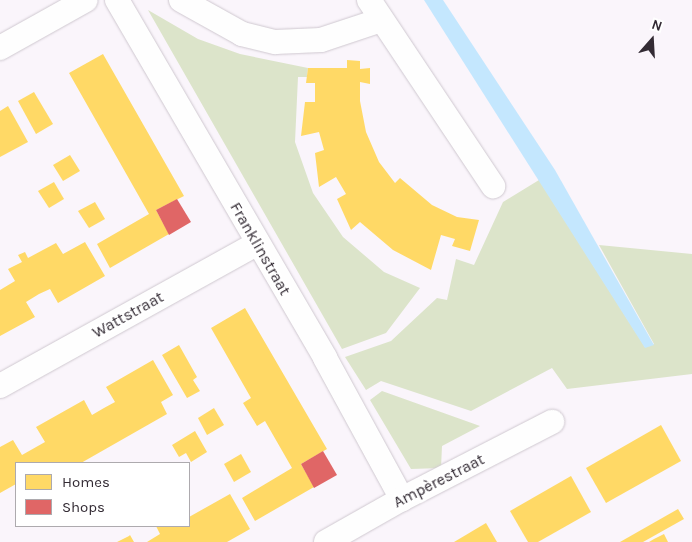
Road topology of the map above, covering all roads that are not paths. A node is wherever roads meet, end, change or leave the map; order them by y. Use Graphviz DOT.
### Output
graph roads {
  1 [pos="86,0"];
  2 [pos="117,0"];
  3 [pos="181,0"];
  4 [pos="375,10"];
  5 [pos="0,48"];
  6 [pos="493,186"];
  7 [pos="256,244"];
  8 [pos="0,386"];
  9 [pos="552,422"];
  10 [pos="402,499"];
  11 [pos="326,542"];
  1 -- 5 [label="street"];
  2 -- 7 [label="street, Franklinstraat"];
  3 -- 4 [label="street"];
  4 -- 6 [label="street"];
  7 -- 8 [label="street, Wattstraat"];
  7 -- 10 [label="street, Franklinstraat"];
  9 -- 10 [label="street, Ampèrestraat"];
  10 -- 11 [label="street, Ampèrestraat"];
}
